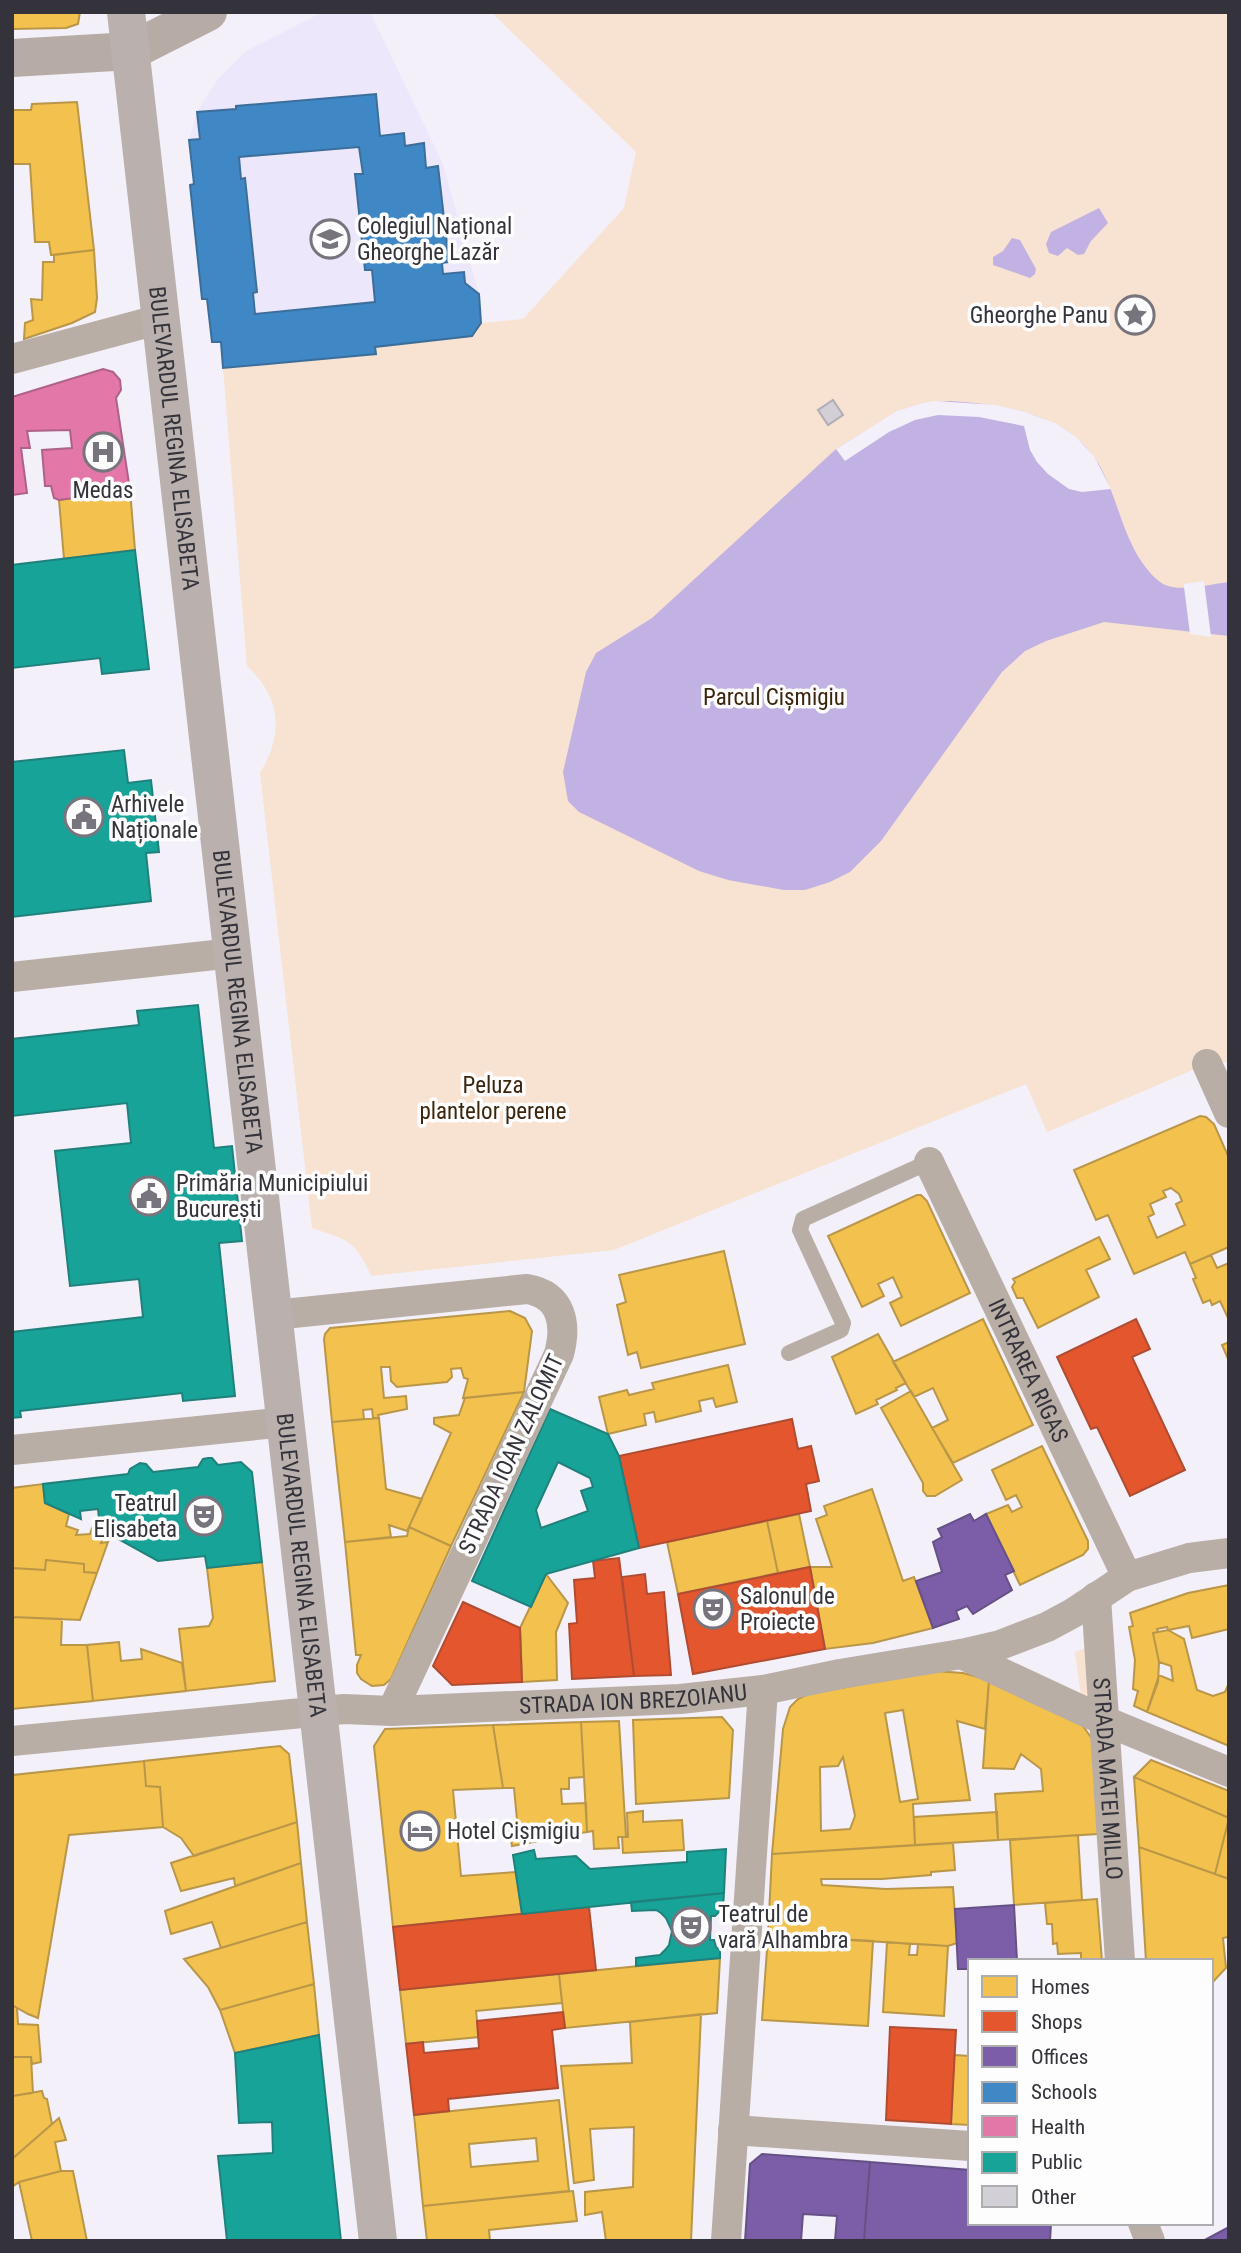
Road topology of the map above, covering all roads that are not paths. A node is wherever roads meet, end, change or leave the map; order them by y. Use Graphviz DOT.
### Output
graph roads {
  1 [pos="126,12"];
  2 [pos="208,12"];
  3 [pos="131,51"];
  4 [pos="12,58"];
  5 [pos="161,318"];
  6 [pos="12,359"];
  7 [pos="233,953"];
  8 [pos="12,978"];
  9 [pos="1207,1064"];
  10 [pos="1229,1113"];
  11 [pos="929,1163"];
  12 [pos="274,1315"];
  13 [pos="789,1353"];
  14 [pos="286,1422"];
  15 [pos="12,1450"];
  16 [pos="1229,1553"];
  17 [pos="1127,1577"];
  18 [pos="1096,1597"];
  19 [pos="961,1654"];
  20 [pos="763,1690"];
  21 [pos="392,1710"];
  22 [pos="318,1711"];
  23 [pos="1105,1721"];
  24 [pos="12,1741"];
  25 [pos="1229,1772"];
  26 [pos="1120,1959"];
  27 [pos="733,2130"];
  28 [pos="968,2146"];
  29 [pos="378,2241"];
  30 [pos="726,2241"];
  1 -- 3 [label="main road, BULEVARDUL REGINA ELISABETA"];
  2 -- 3 [label="main road"];
  3 -- 4 [label="main road"];
  3 -- 5 [label="main road, BULEVARDUL REGINA ELISABETA"];
  5 -- 6 [label="street"];
  5 -- 7 [label="main road, BULEVARDUL REGINA ELISABETA"];
  7 -- 8 [label="street"];
  7 -- 12 [label="main road, BULEVARDUL REGINA ELISABETA"];
  9 -- 10 [label="street"];
  11 -- 13 [label="lane"];
  11 -- 17 [label="street, INTRAREA RIGAS"];
  12 -- 14 [label="main road, BULEVARDUL REGINA ELISABETA"];
  12 -- 21 [label="street, STRADA IOAN ZALOMIT"];
  14 -- 15 [label="street"];
  14 -- 22 [label="main road, BULEVARDUL REGINA ELISABETA"];
  16 -- 17 [label="street, STRADA ION BREZOIANU"];
  17 -- 18 [label="street, STRADA ION BREZOIANU"];
  18 -- 19 [label="street, STRADA ION BREZOIANU"];
  18 -- 23 [label="street, STRADA MATEI MILLO"];
  19 -- 20 [label="street, STRADA ION BREZOIANU"];
  19 -- 23 [label="street"];
  20 -- 21 [label="street, STRADA ION BREZOIANU"];
  20 -- 27 [label="street"];
  21 -- 22 [label="street, STRADA ION BREZOIANU"];
  22 -- 24 [label="street, STRADA ION BREZOIANU"];
  22 -- 29 [label="main road, BULEVARDUL REGINA ELISABETA"];
  23 -- 25 [label="street"];
  23 -- 26 [label="street, STRADA MATEI MILLO"];
  27 -- 28 [label="street"];
  27 -- 30 [label="street"];
}
